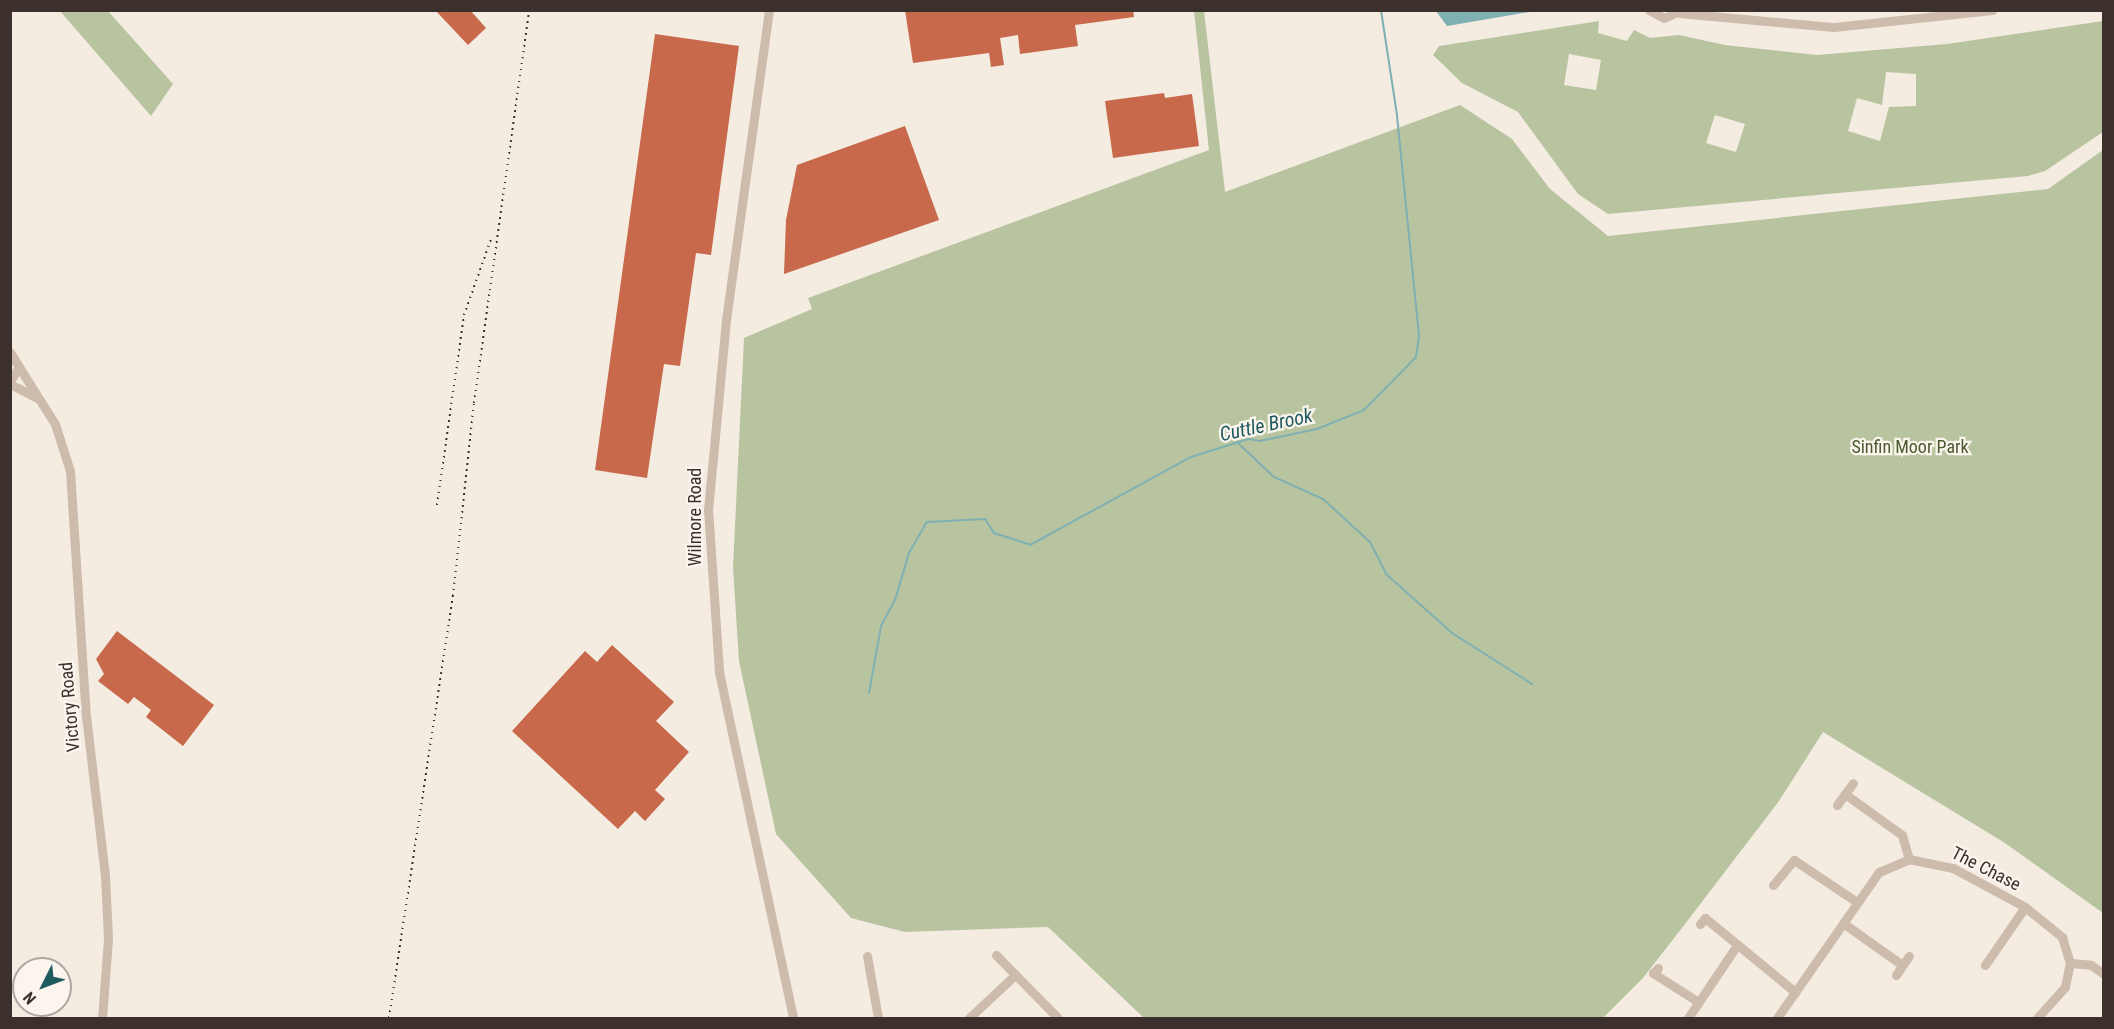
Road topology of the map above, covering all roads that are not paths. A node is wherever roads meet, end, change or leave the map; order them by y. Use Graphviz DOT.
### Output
graph roads {
  1 [pos="769,10"];
  2 [pos="1649,10"];
  3 [pos="1992,10"];
  4 [pos="1680,12"];
  5 [pos="1711,12"];
  6 [pos="10,352"];
  7 [pos="19,367"];
  8 [pos="10,383"];
  9 [pos="39,399"];
  10 [pos="1853,783"];
  11 [pos="1845,794"];
  12 [pos="1838,805"];
  13 [pos="1909,859"];
  14 [pos="1773,885"];
  15 [pos="1857,902"];
  16 [pos="2025,907"];
  17 [pos="1843,923"];
  18 [pos="1700,924"];
  19 [pos="1737,945"];
  20 [pos="996,955"];
  21 [pos="867,956"];
  22 [pos="1909,956"];
  23 [pos="2070,963"];
  24 [pos="1902,965"];
  25 [pos="1985,965"];
  26 [pos="1658,968"];
  27 [pos="2103,974"];
  28 [pos="1014,975"];
  29 [pos="1896,975"];
  30 [pos="1795,992"];
  31 [pos="1697,1001"];
  32 [pos="102,1018"];
  33 [pos="793,1018"];
  34 [pos="878,1018"];
  35 [pos="969,1018"];
  36 [pos="1058,1018"];
  37 [pos="1688,1018"];
  38 [pos="1777,1018"];
  39 [pos="2037,1018"];
  1 -- 33 [label="street, Wilmore Road"];
  2 -- 4 [label="street"];
  3 -- 5 [label="street"];
  4 -- 5 [label="street"];
  6 -- 7 [label="street, Victory Road"];
  7 -- 8 [label="street"];
  7 -- 9 [label="street, Victory Road"];
  8 -- 9 [label="street"];
  9 -- 32 [label="street, Victory Road"];
  10 -- 11 [label="street"];
  11 -- 12 [label="street"];
  11 -- 13 [label="street"];
  13 -- 15 [label="street"];
  13 -- 16 [label="street, The Chase"];
  14 -- 15 [label="street"];
  15 -- 17 [label="street"];
  16 -- 23 [label="street, The Chase"];
  16 -- 25 [label="street"];
  17 -- 24 [label="street"];
  17 -- 30 [label="street"];
  18 -- 19 [label="street"];
  19 -- 30 [label="street"];
  19 -- 31 [label="street"];
  20 -- 28 [label="street"];
  21 -- 34 [label="street"];
  22 -- 24 [label="street"];
  23 -- 27 [label="street"];
  23 -- 39 [label="street"];
  24 -- 29 [label="street"];
  26 -- 31 [label="street"];
  28 -- 35 [label="street"];
  28 -- 36 [label="street"];
  30 -- 38 [label="street"];
  31 -- 37 [label="street"];
}
